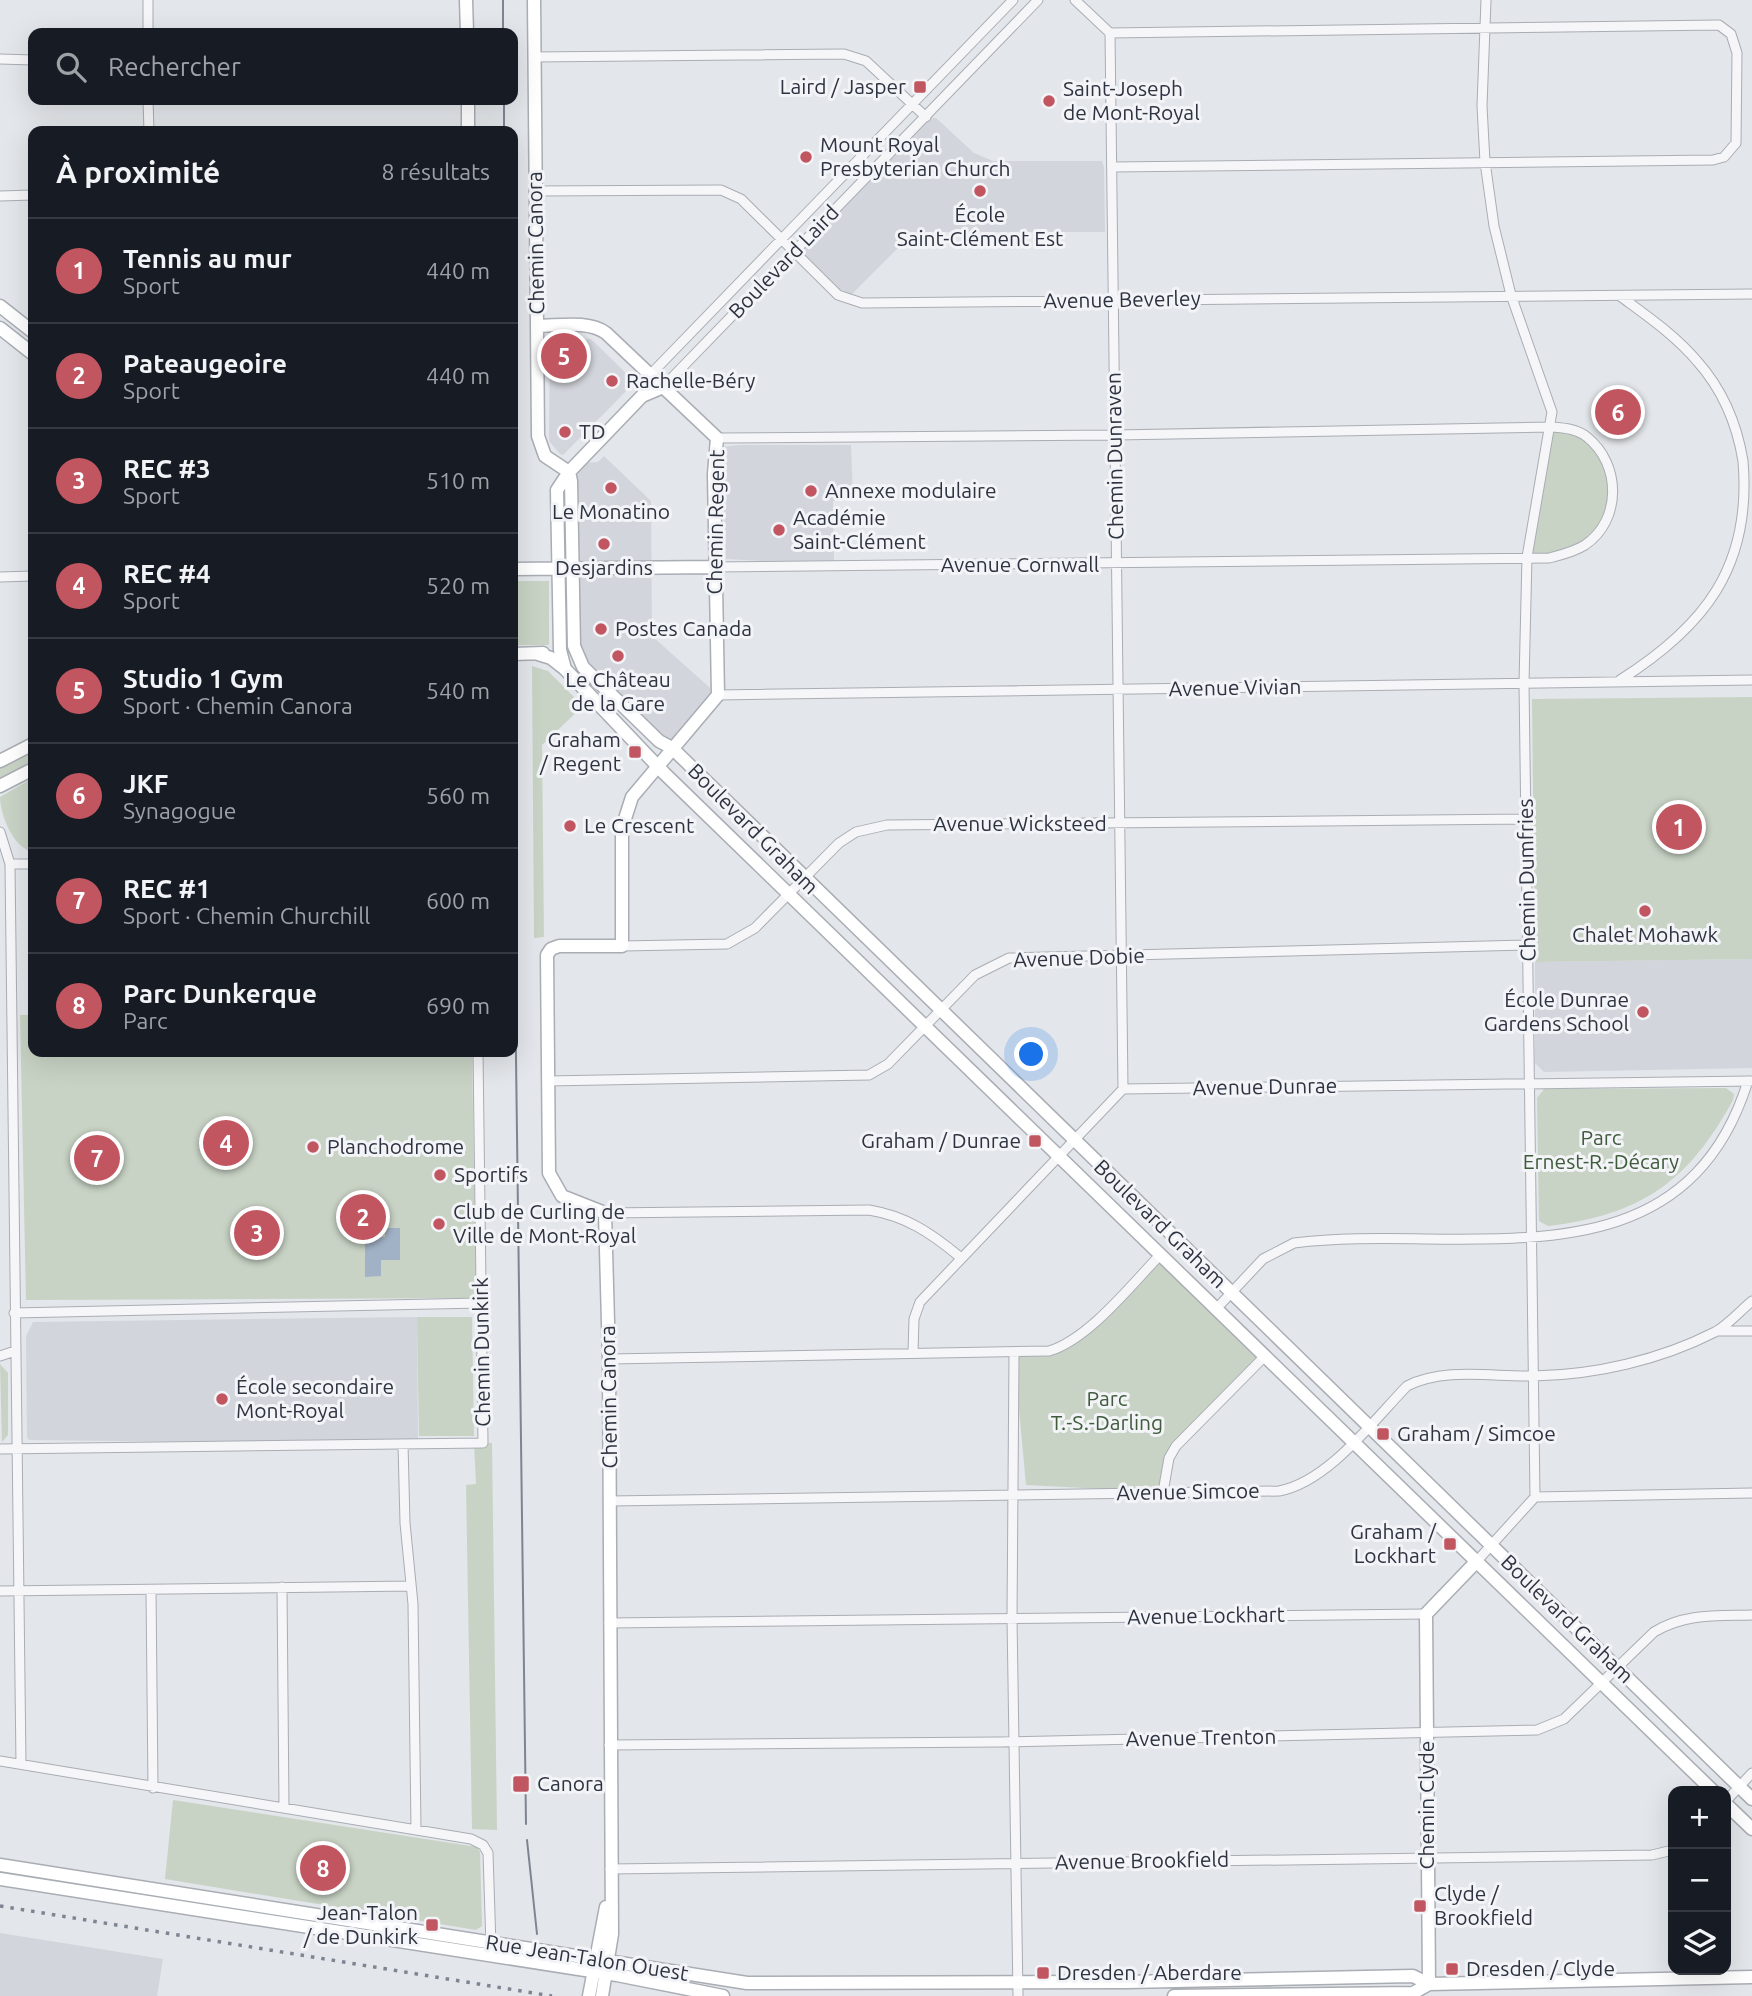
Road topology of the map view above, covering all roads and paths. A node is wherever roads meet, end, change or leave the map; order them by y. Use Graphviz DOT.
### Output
graph roads {
  1 [pos="148,0"];
  2 [pos="466,0"];
  3 [pos="534,0"];
  4 [pos="1013,0"];
  5 [pos="1038,0"];
  6 [pos="1075,0"];
  7 [pos="1486,0"];
  8 [pos="148,28"];
  9 [pos="467,28"];
  10 [pos="1482,29"];
  11 [pos="1110,33"];
  12 [pos="534,57"];
  13 [pos="0,60"];
  14 [pos="28,60"];
  15 [pos="912,104"];
  16 [pos="148,105"];
  17 [pos="468,105"];
  18 [pos="926,117"];
  19 [pos="149,126"];
  20 [pos="468,126"];
  21 [pos="1485,162"];
  22 [pos="1112,167"];
  23 [pos="536,191"];
  24 [pos="28,195"];
  25 [pos="0,196"];
  26 [pos="780,240"];
  27 [pos="793,253"];
  28 [pos="1752,294"];
  29 [pos="1511,295"];
  30 [pos="1619,296"];
  31 [pos="1114,301"];
  32 [pos="0,306"];
  33 [pos="537,326"];
  34 [pos="0,328"];
  35 [pos="28,328"];
  36 [pos="28,350"];
  37 [pos="650,375"];
  38 [pos="663,387"];
  39 [pos="642,396"];
  40 [pos="1552,427"];
  41 [pos="1115,435"];
  42 [pos="717,438"];
  43 [pos="569,472"];
  44 [pos="1527,557"];
  45 [pos="1116,564"];
  46 [pos="714,567"];
  47 [pos="567,568"];
  48 [pos="518,569"];
  49 [pos="28,576"];
  50 [pos="0,577"];
  51 [pos="574,646"];
  52 [pos="560,650"];
  53 [pos="518,654"];
  54 [pos="538,654"];
  55 [pos="565,669"];
  56 [pos="1752,680"];
  57 [pos="1619,681"];
  58 [pos="1524,684"];
  59 [pos="1117,690"];
  60 [pos="718,695"];
  61 [pos="28,747"];
  62 [pos="672,748"];
  63 [pos="0,761"];
  64 [pos="657,764"];
  65 [pos="28,772"];
  66 [pos="0,786"];
  67 [pos="1526,819"];
  68 [pos="1120,823"];
  69 [pos="0,832"];
  70 [pos="10,864"];
  71 [pos="28,864"];
  72 [pos="804,879"];
  73 [pos="790,893"];
  74 [pos="1528,945"];
  75 [pos="622,946"];
  76 [pos="1122,956"];
  77 [pos="941,1011"];
  78 [pos="926,1025"];
  79 [pos="478,1057"];
  80 [pos="548,1081"];
  81 [pos="1750,1081"];
  82 [pos="1530,1083"];
  83 [pos="1123,1088"];
  84 [pos="1073,1139"];
  85 [pos="1058,1155"];
  86 [pos="13,1192"];
  87 [pos="0,1195"];
  88 [pos="605,1213"];
  89 [pos="1532,1237"];
  90 [pos="1161,1254"];
  91 [pos="960,1257"];
  92 [pos="1231,1294"];
  93 [pos="1752,1301"];
  94 [pos="481,1303"];
  95 [pos="1217,1308"];
  96 [pos="14,1313"];
  97 [pos="1717,1331"];
  98 [pos="1752,1331"];
  99 [pos="15,1351"];
  100 [pos="913,1352"];
  101 [pos="1014,1354"];
  102 [pos="0,1356"];
  103 [pos="1265,1356"];
  104 [pos="609,1359"];
  105 [pos="1535,1376"];
  106 [pos="1369,1426"];
  107 [pos="1352,1442"];
  108 [pos="403,1444"];
  109 [pos="0,1449"];
  110 [pos="16,1449"];
  111 [pos="1163,1492"];
  112 [pos="1752,1493"];
  113 [pos="1012,1494"];
  114 [pos="1535,1497"];
  115 [pos="610,1501"];
  116 [pos="1492,1545"];
  117 [pos="1476,1562"];
  118 [pos="411,1586"];
  119 [pos="282,1587"];
  120 [pos="151,1590"];
  121 [pos="0,1591"];
  122 [pos="18,1591"];
  123 [pos="1426,1614"];
  124 [pos="1752,1615"];
  125 [pos="1012,1618"];
  126 [pos="608,1623"];
  127 [pos="1616,1667"];
  128 [pos="1601,1683"];
  129 [pos="1427,1735"];
  130 [pos="1014,1741"];
  131 [pos="609,1745"];
  132 [pos="0,1761"];
  133 [pos="21,1764"];
  134 [pos="1752,1773"];
  135 [pos="1708,1786"];
  136 [pos="1739,1786"];
  137 [pos="153,1788"];
  138 [pos="1731,1796"];
  139 [pos="1752,1799"];
  140 [pos="285,1807"];
  141 [pos="1731,1807"];
  142 [pos="416,1829"];
  143 [pos="1752,1829"];
  144 [pos="1668,1851"];
  145 [pos="1428,1857"];
  146 [pos="1016,1863"];
  147 [pos="0,1865"];
  148 [pos="610,1869"];
  149 [pos="0,1879"];
  150 [pos="491,1942"];
  151 [pos="489,1958"];
  152 [pos="602,1960"];
  153 [pos="600,1974"];
  154 [pos="1752,1977"];
  155 [pos="1018,1990"];
  156 [pos="1428,1990"];
  157 [pos="589,1996"];
  158 [pos="603,1996"];
  159 [pos="723,1996"];
  160 [pos="1174,1996"];
  1 -- 8 [label="street"];
  2 -- 9 [label="street"];
  3 -- 12 [label="street, Chemin Canora"];
  4 -- 15 [label="street, Boulevard Laird"];
  5 -- 18 [label="street, Boulevard Laird"];
  6 -- 11 [label="street"];
  7 -- 10 [label="street, Chemin Dumfries"];
  10 -- 11 [label="street"];
  10 -- 21 [label="street, Chemin Dumfries"];
  10 -- 21 [label="street"];
  11 -- 22 [label="street, Chemin Dunraven"];
  12 -- 15 [label="street"];
  12 -- 23 [label="street, Chemin Canora"];
  13 -- 14 [label="street"];
  15 -- 18 [label="street"];
  15 -- 26 [label="street, Boulevard Laird"];
  16 -- 19 [label="street"];
  17 -- 20 [label="street"];
  18 -- 27 [label="street, Boulevard Laird"];
  21 -- 22 [label="street"];
  21 -- 29 [label="street, Chemin Dumfries"];
  22 -- 31 [label="street, Chemin Dunraven"];
  23 -- 26 [label="street, Avenue Beverley"];
  23 -- 33 [label="street, Chemin Canora"];
  24 -- 25 [label="street"];
  26 -- 27 [label="street, Avenue Beverley"];
  26 -- 37 [label="street, Boulevard Laird"];
  27 -- 31 [label="street, Avenue Beverley"];
  27 -- 38 [label="street, Boulevard Laird"];
  28 -- 30 [label="street, Avenue Beverley"];
  29 -- 30 [label="street, Avenue Beverley"];
  29 -- 31 [label="street, Avenue Beverley"];
  29 -- 40 [label="street, Chemin Dumfries"];
  30 -- 57 [label="street"];
  31 -- 41 [label="street, Chemin Dunraven"];
  32 -- 35 [label="street"];
  33 -- 37 [label="street, Chemin Regent"];
  33 -- 43 [label="street, Chemin Canora"];
  34 -- 36 [label="street"];
  37 -- 38 [label="street, Chemin Regent"];
  37 -- 39 [label="street, Boulevard Laird"];
  38 -- 39 [label="street, Boulevard Laird"];
  38 -- 42 [label="street, Chemin Regent"];
  39 -- 43 [label="street, Boulevard Laird"];
  40 -- 41 [label="street"];
  40 -- 44 [label="street, Chemin Dumfries"];
  40 -- 44 [label="street"];
  41 -- 42 [label="street"];
  41 -- 45 [label="street, Chemin Dunraven"];
  42 -- 46 [label="street, Chemin Regent"];
  43 -- 47 [label="street"];
  44 -- 45 [label="street, Avenue Cornwall"];
  44 -- 58 [label="street, Chemin Dumfries"];
  45 -- 46 [label="street, Avenue Cornwall"];
  45 -- 59 [label="street, Chemin Dunraven"];
  46 -- 47 [label="street, Avenue Cornwall"];
  46 -- 60 [label="street, Chemin Regent"];
  47 -- 48 [label="street, Avenue Cornwall"];
  47 -- 51 [label="street"];
  47 -- 52 [label="street"];
  49 -- 50 [label="street"];
  51 -- 52 [label="street"];
  51 -- 62 [label="street, Boulevard Graham"];
  52 -- 54 [label="street"];
  52 -- 55 [label="street, Boulevard Graham"];
  53 -- 54 [label="street"];
  54 -- 55 [label="street"];
  55 -- 64 [label="street, Boulevard Graham"];
  56 -- 57 [label="street, Avenue Vivian"];
  57 -- 58 [label="street, Avenue Vivian"];
  58 -- 59 [label="street, Avenue Vivian"];
  58 -- 67 [label="street, Chemin Dumfries"];
  59 -- 60 [label="street, Avenue Vivian"];
  59 -- 68 [label="street, Chemin Dunraven"];
  60 -- 62 [label="street"];
  61 -- 63 [label="street"];
  62 -- 64 [label="street"];
  62 -- 72 [label="street, Boulevard Graham"];
  64 -- 73 [label="street, Boulevard Graham"];
  64 -- 75 [label="street"];
  65 -- 66 [label="street"];
  67 -- 68 [label="street, Avenue Wicksteed"];
  67 -- 74 [label="street, Chemin Dumfries"];
  68 -- 72 [label="street, Avenue Wicksteed"];
  68 -- 76 [label="street, Chemin Dunraven"];
  69 -- 70 [label="street"];
  70 -- 71 [label="street"];
  70 -- 86 [label="street"];
  72 -- 73 [label="street, Avenue Wicksteed"];
  72 -- 77 [label="street, Boulevard Graham"];
  73 -- 75 [label="street, Avenue Wicksteed"];
  73 -- 78 [label="street, Boulevard Graham"];
  74 -- 76 [label="street, Avenue Dobie"];
  74 -- 82 [label="street, Chemin Dumfries"];
  75 -- 80 [label="street, Avenue Wicksteed"];
  76 -- 77 [label="street, Avenue Dobie"];
  76 -- 83 [label="street, Chemin Dunraven"];
  77 -- 78 [label="street, Avenue Dobie"];
  77 -- 84 [label="street, Boulevard Graham"];
  78 -- 80 [label="street, Avenue Dobie"];
  78 -- 85 [label="street, Boulevard Graham"];
  79 -- 94 [label="street, Chemin Dunkirk"];
  80 -- 88 [label="street"];
  81 -- 82 [label="street, Avenue Dunrae"];
  81 -- 89 [label="street"];
  82 -- 83 [label="street, Avenue Dunrae"];
  82 -- 89 [label="street, Chemin Dumfries"];
  83 -- 84 [label="street"];
  84 -- 85 [label="street"];
  84 -- 92 [label="street, Boulevard Graham"];
  85 -- 90 [label="street, Boulevard Graham"];
  85 -- 91 [label="street"];
  86 -- 87 [label="street"];
  86 -- 96 [label="street"];
  88 -- 91 [label="street"];
  88 -- 104 [label="street, Chemin Canora"];
  89 -- 92 [label="street"];
  89 -- 105 [label="street, Chemin Dumfries"];
  90 -- 95 [label="street, Boulevard Graham"];
  90 -- 101 [label="street"];
  91 -- 100 [label="street"];
  92 -- 95 [label="street"];
  92 -- 106 [label="street, Boulevard Graham"];
  93 -- 97 [label="street, Avenue Simcoe"];
  94 -- 96 [label="street"];
  94 -- 108 [label="street, Chemin Dunkirk"];
  95 -- 103 [label="street, Boulevard Graham"];
  96 -- 99 [label="street"];
  97 -- 98 [label="street, Avenue Simcoe"];
  97 -- 105 [label="street, Avenue Simcoe"];
  99 -- 102 [label="street"];
  99 -- 110 [label="street"];
  100 -- 101 [label="street"];
  100 -- 104 [label="street"];
  101 -- 113 [label="street"];
  103 -- 107 [label="street, Boulevard Graham"];
  103 -- 111 [label="street"];
  104 -- 115 [label="street, Chemin Canora"];
  105 -- 106 [label="street, Avenue Simcoe"];
  105 -- 114 [label="street, Chemin Dumfries"];
  106 -- 107 [label="street, Avenue Simcoe"];
  106 -- 116 [label="street, Boulevard Graham"];
  107 -- 111 [label="street, Avenue Simcoe"];
  107 -- 117 [label="street, Boulevard Graham"];
  108 -- 110 [label="street"];
  108 -- 118 [label="street"];
  109 -- 110 [label="street"];
  110 -- 122 [label="street"];
  111 -- 113 [label="street, Avenue Simcoe"];
  112 -- 114 [label="street"];
  113 -- 115 [label="street, Avenue Simcoe"];
  113 -- 125 [label="street"];
  114 -- 116 [label="street"];
  115 -- 126 [label="street, Chemin Canora"];
  116 -- 117 [label="street"];
  116 -- 127 [label="street, Boulevard Graham"];
  117 -- 123 [label="street"];
  117 -- 128 [label="street, Boulevard Graham"];
  118 -- 119 [label="street"];
  118 -- 142 [label="street"];
  119 -- 120 [label="street"];
  119 -- 140 [label="street"];
  120 -- 122 [label="street"];
  120 -- 137 [label="street"];
  121 -- 122 [label="street"];
  122 -- 133 [label="street"];
  123 -- 125 [label="street, Avenue Lockhart"];
  123 -- 129 [label="street, Chemin Clyde"];
  124 -- 127 [label="street, Avenue Trenton"];
  125 -- 126 [label="street, Avenue Lockhart"];
  125 -- 130 [label="street"];
  126 -- 131 [label="street, Chemin Canora"];
  127 -- 128 [label="street, Avenue Trenton"];
  127 -- 136 [label="street, Boulevard Graham"];
  128 -- 129 [label="street, Avenue Trenton"];
  128 -- 135 [label="street, Boulevard Graham"];
  129 -- 130 [label="street, Avenue Trenton"];
  129 -- 145 [label="street, Chemin Clyde"];
  130 -- 131 [label="street, Avenue Trenton"];
  130 -- 146 [label="street"];
  131 -- 148 [label="street, Chemin Canora"];
  132 -- 133 [label="street"];
  133 -- 137 [label="street"];
  134 -- 136 [label="street"];
  136 -- 138 [label="street"];
  136 -- 139 [label="street, Boulevard Graham"];
  137 -- 140 [label="street"];
  140 -- 142 [label="street"];
  141 -- 143 [label="street"];
  142 -- 150 [label="street"];
  144 -- 145 [label="street, Avenue Brookfield"];
  145 -- 146 [label="street, Avenue Brookfield"];
  145 -- 156 [label="street, Chemin Clyde"];
  146 -- 148 [label="street, Avenue Brookfield"];
  146 -- 155 [label="street"];
  147 -- 150 [label="street, Rue Jean-Talon Ouest"];
  148 -- 152 [label="street, Chemin Canora"];
  149 -- 151 [label="street, Rue Jean-Talon Ouest"];
  150 -- 151 [label="street"];
  150 -- 152 [label="street, Rue Jean-Talon Ouest"];
  151 -- 153 [label="street, Rue Jean-Talon Ouest"];
  152 -- 153 [label="street, Chemin Canora"];
  152 -- 155 [label="street, Rue Jean-Talon Ouest"];
  153 -- 157 [label="street"];
  153 -- 158 [label="street"];
  153 -- 159 [label="street, Rue Jean-Talon Ouest"];
  154 -- 156 [label="street, Rue Jean-Talon Ouest"];
  155 -- 156 [label="street, Rue Jean-Talon Ouest"];
  156 -- 160 [label="street, Rue Jean-Talon Ouest"];
}
